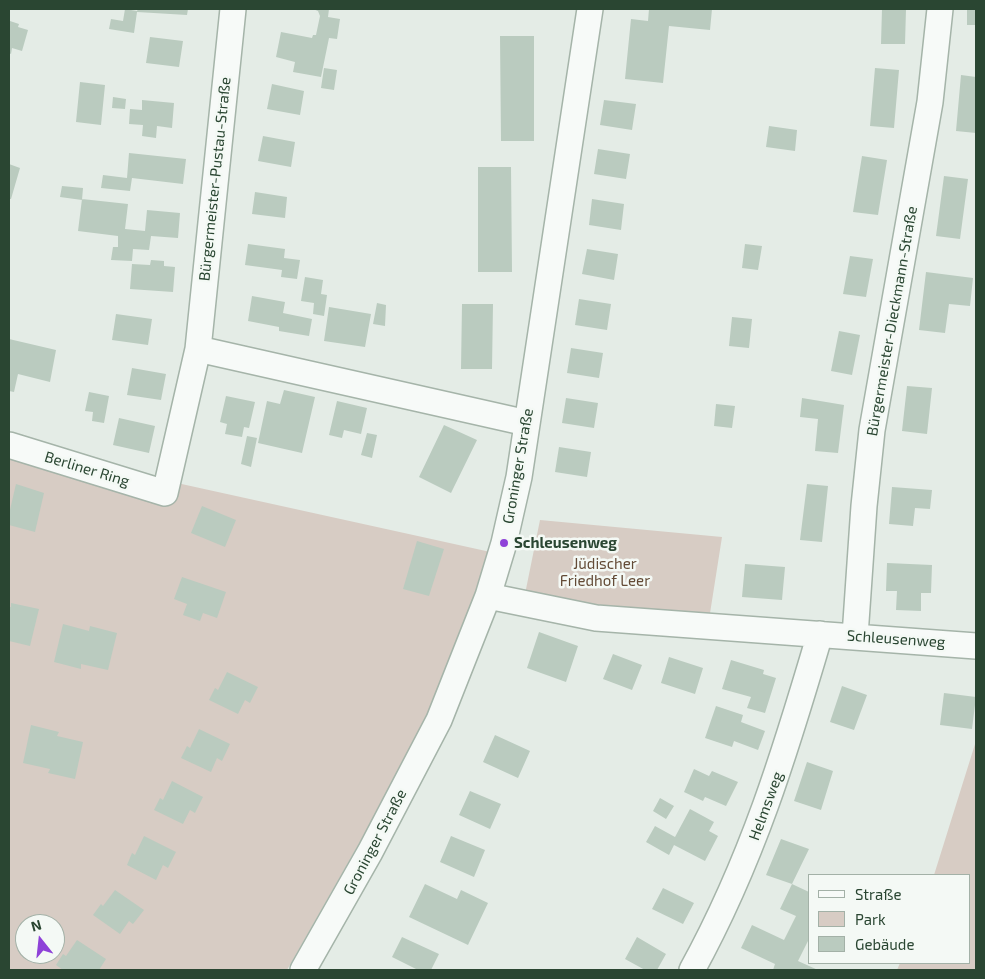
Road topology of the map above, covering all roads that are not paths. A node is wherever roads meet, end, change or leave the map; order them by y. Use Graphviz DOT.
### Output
graph roads {
  1 [pos="233,9"];
  2 [pos="590,9"];
  3 [pos="940,9"];
  4 [pos="198,349"];
  5 [pos="527,423"];
  6 [pos="9,445"];
  7 [pos="166,493"];
  8 [pos="488,596"];
  9 [pos="820,634"];
  10 [pos="855,636"];
  11 [pos="976,646"];
  12 [pos="303,970"];
  13 [pos="692,970"];
  1 -- 4 [label="street, Bürgermeister-Pustau-Straße"];
  2 -- 5 [label="street, Groninger Straße"];
  3 -- 10 [label="street, Bürgermeister-Dieckmann-Straße"];
  4 -- 5 [label="street"];
  4 -- 7 [label="street, Bürgermeister-Pustau-Straße"];
  5 -- 8 [label="street, Groninger Straße"];
  6 -- 7 [label="street, Berliner Ring"];
  8 -- 9 [label="street, Schleusenweg"];
  8 -- 12 [label="street, Groninger Straße"];
  9 -- 10 [label="street, Schleusenweg"];
  9 -- 13 [label="street, Helmsweg"];
  10 -- 11 [label="street, Schleusenweg"];
}
